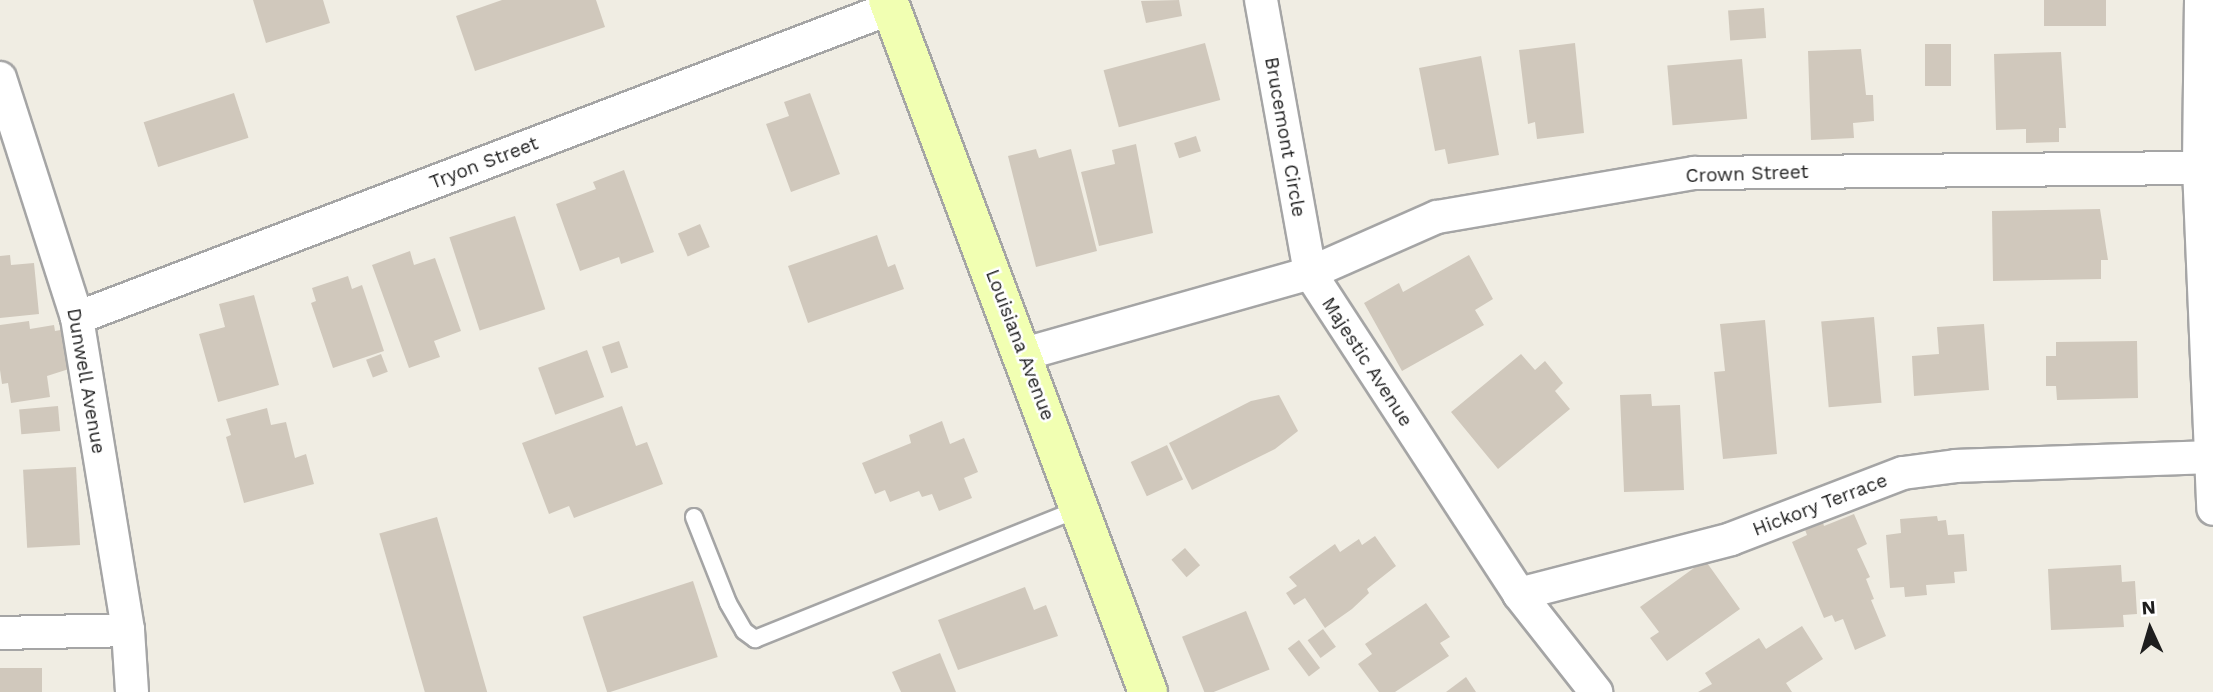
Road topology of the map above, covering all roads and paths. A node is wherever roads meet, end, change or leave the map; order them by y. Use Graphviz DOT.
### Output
graph roads {
  1 [pos="1261,0"];
  2 [pos="2201,0"];
  3 [pos="890,4"];
  4 [pos="0,78"];
  5 [pos="2199,168"];
  6 [pos="1310,274"];
  7 [pos="77,318"];
  8 [pos="1024,354"];
  9 [pos="2211,457"];
  10 [pos="1081,508"];
  11 [pos="2213,509"];
  12 [pos="694,517"];
  13 [pos="1519,594"];
  14 [pos="128,629"];
  15 [pos="0,633"];
  16 [pos="132,692"];
  17 [pos="1148,692"];
  18 [pos="1596,692"];
  1 -- 6 [label="street, Brucemont Circle"];
  2 -- 5 [label="street"];
  3 -- 7 [label="street, Tryon Street"];
  3 -- 8 [label="street, Louisiana Avenue"];
  4 -- 7 [label="street, Dunwell Avenue"];
  5 -- 6 [label="street, Crown Street"];
  5 -- 9 [label="street"];
  6 -- 8 [label="street"];
  6 -- 13 [label="street, Majestic Avenue"];
  7 -- 14 [label="street, Dunwell Avenue"];
  8 -- 10 [label="street, Louisiana Avenue"];
  9 -- 11 [label="street"];
  9 -- 13 [label="street, Hickory Terrace"];
  10 -- 12 [label="lane"];
  10 -- 17 [label="street, Louisiana Avenue"];
  13 -- 18 [label="street, Majestic Avenue"];
  14 -- 15 [label="street"];
  14 -- 16 [label="street, Dunwell Avenue"];
}
